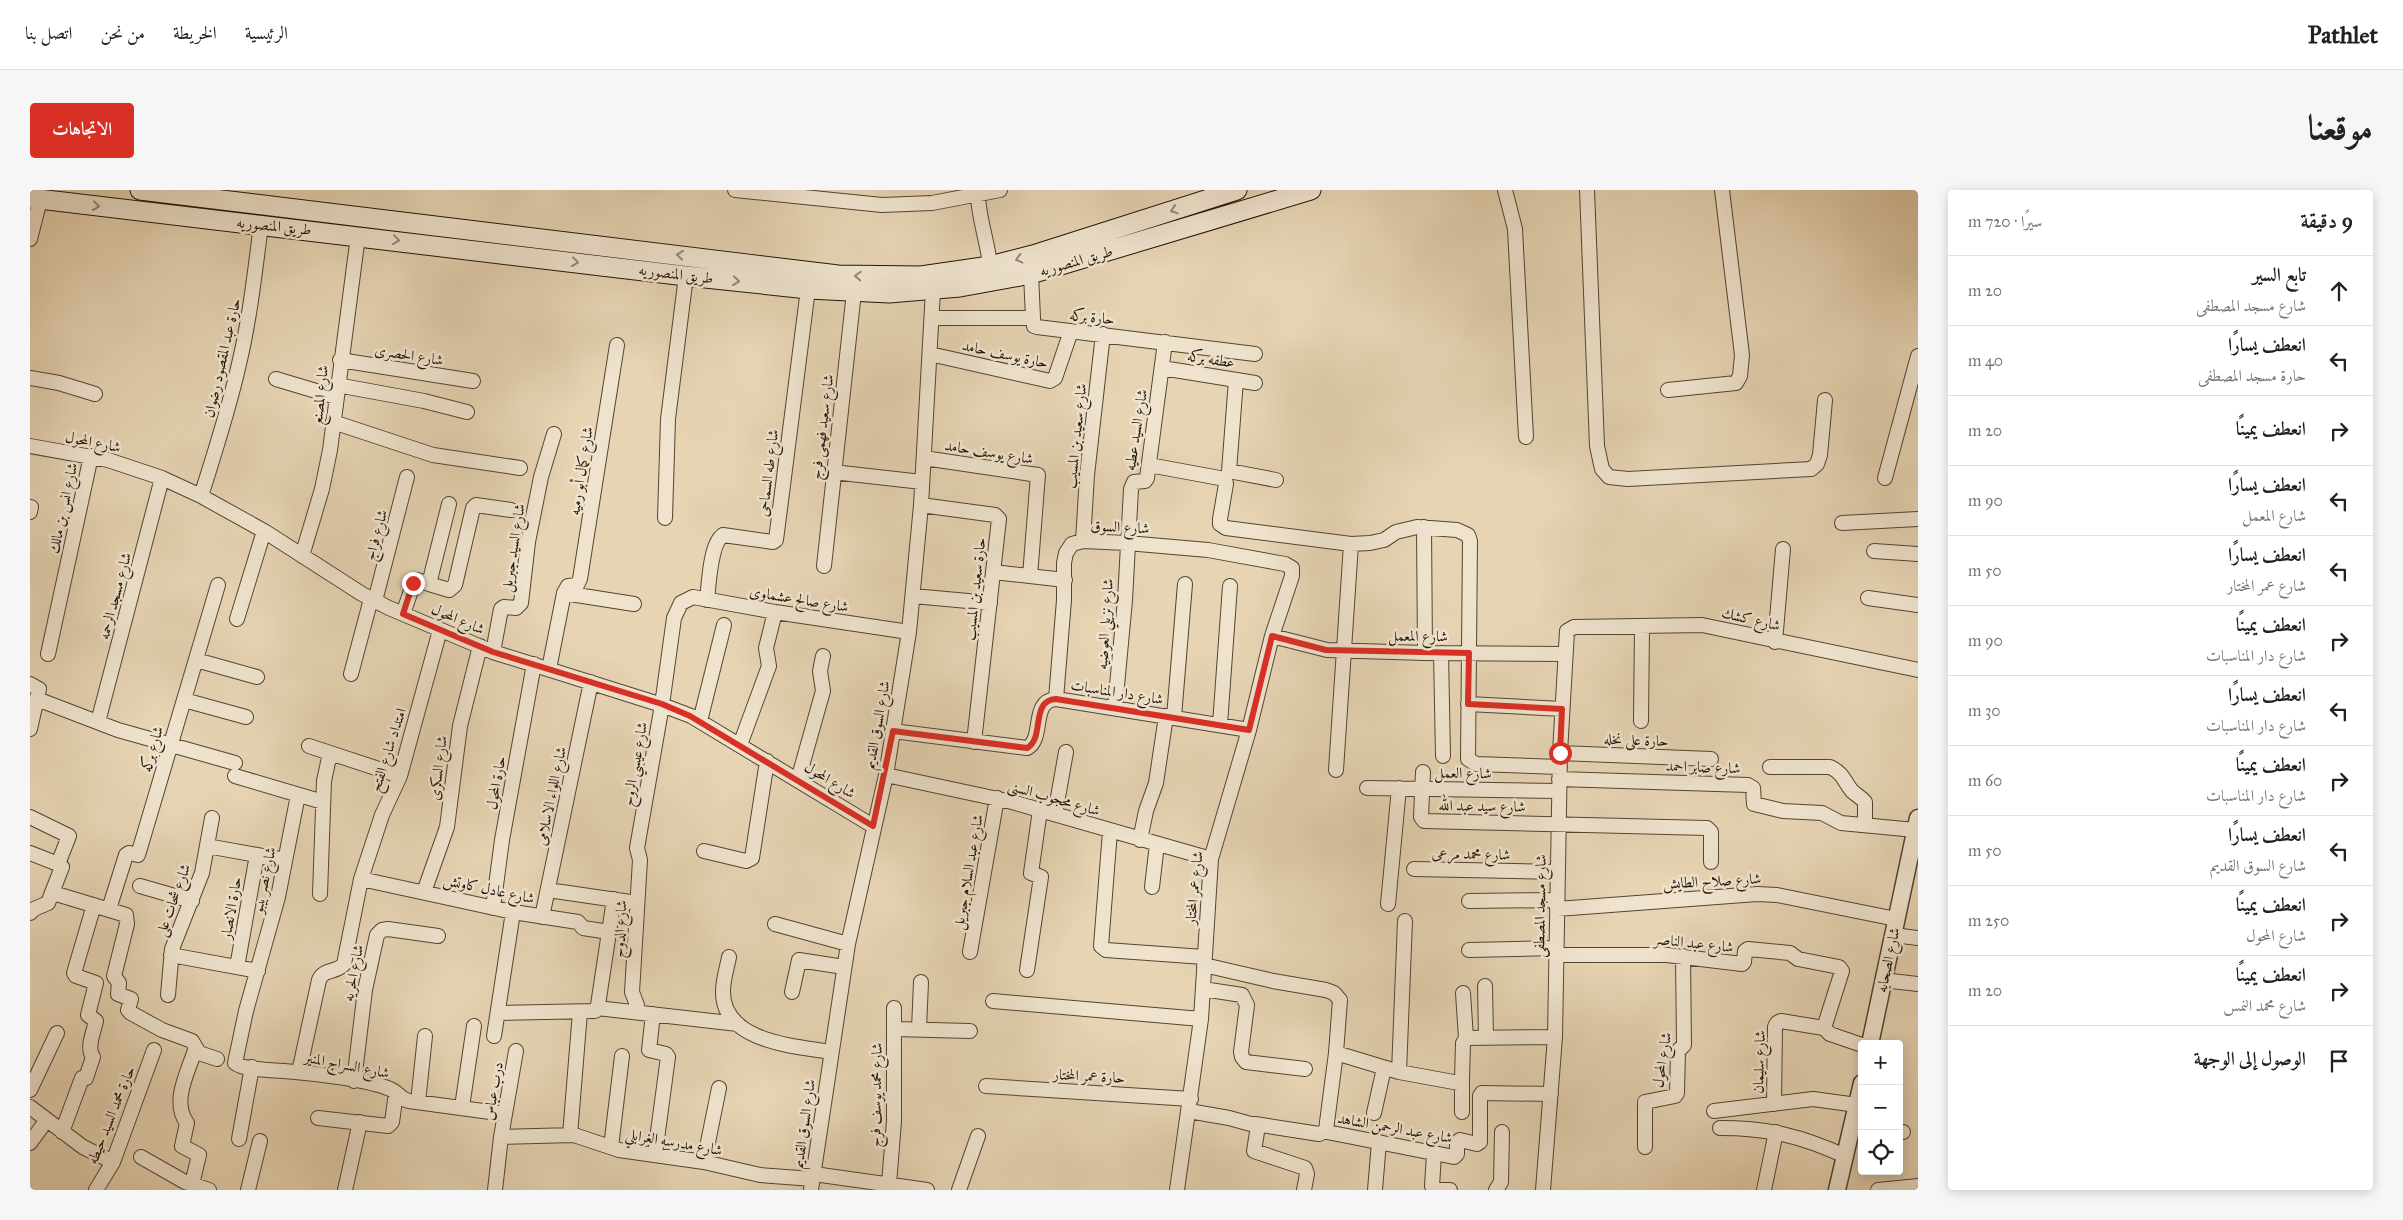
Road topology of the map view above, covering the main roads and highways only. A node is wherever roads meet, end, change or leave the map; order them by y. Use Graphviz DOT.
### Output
graph roads {
  1 [pos="140,190"];
  2 [pos="1238,190"];
  3 [pos="1311,190"];
  4 [pos="35,199"];
  5 [pos="542,238"];
  6 [pos="539,257"];
  1 -- 5 [label="main road, طريق المنصوريه"];
  2 -- 5 [label="main road, طريق المنصوريه, one-way"];
  6 -- 3 [label="main road, طريق المنصوريه, one-way"];
  4 -- 6 [label="main road, طريق المنصوريه, one-way"];
  5 -- 6 [label="main road"];
}
